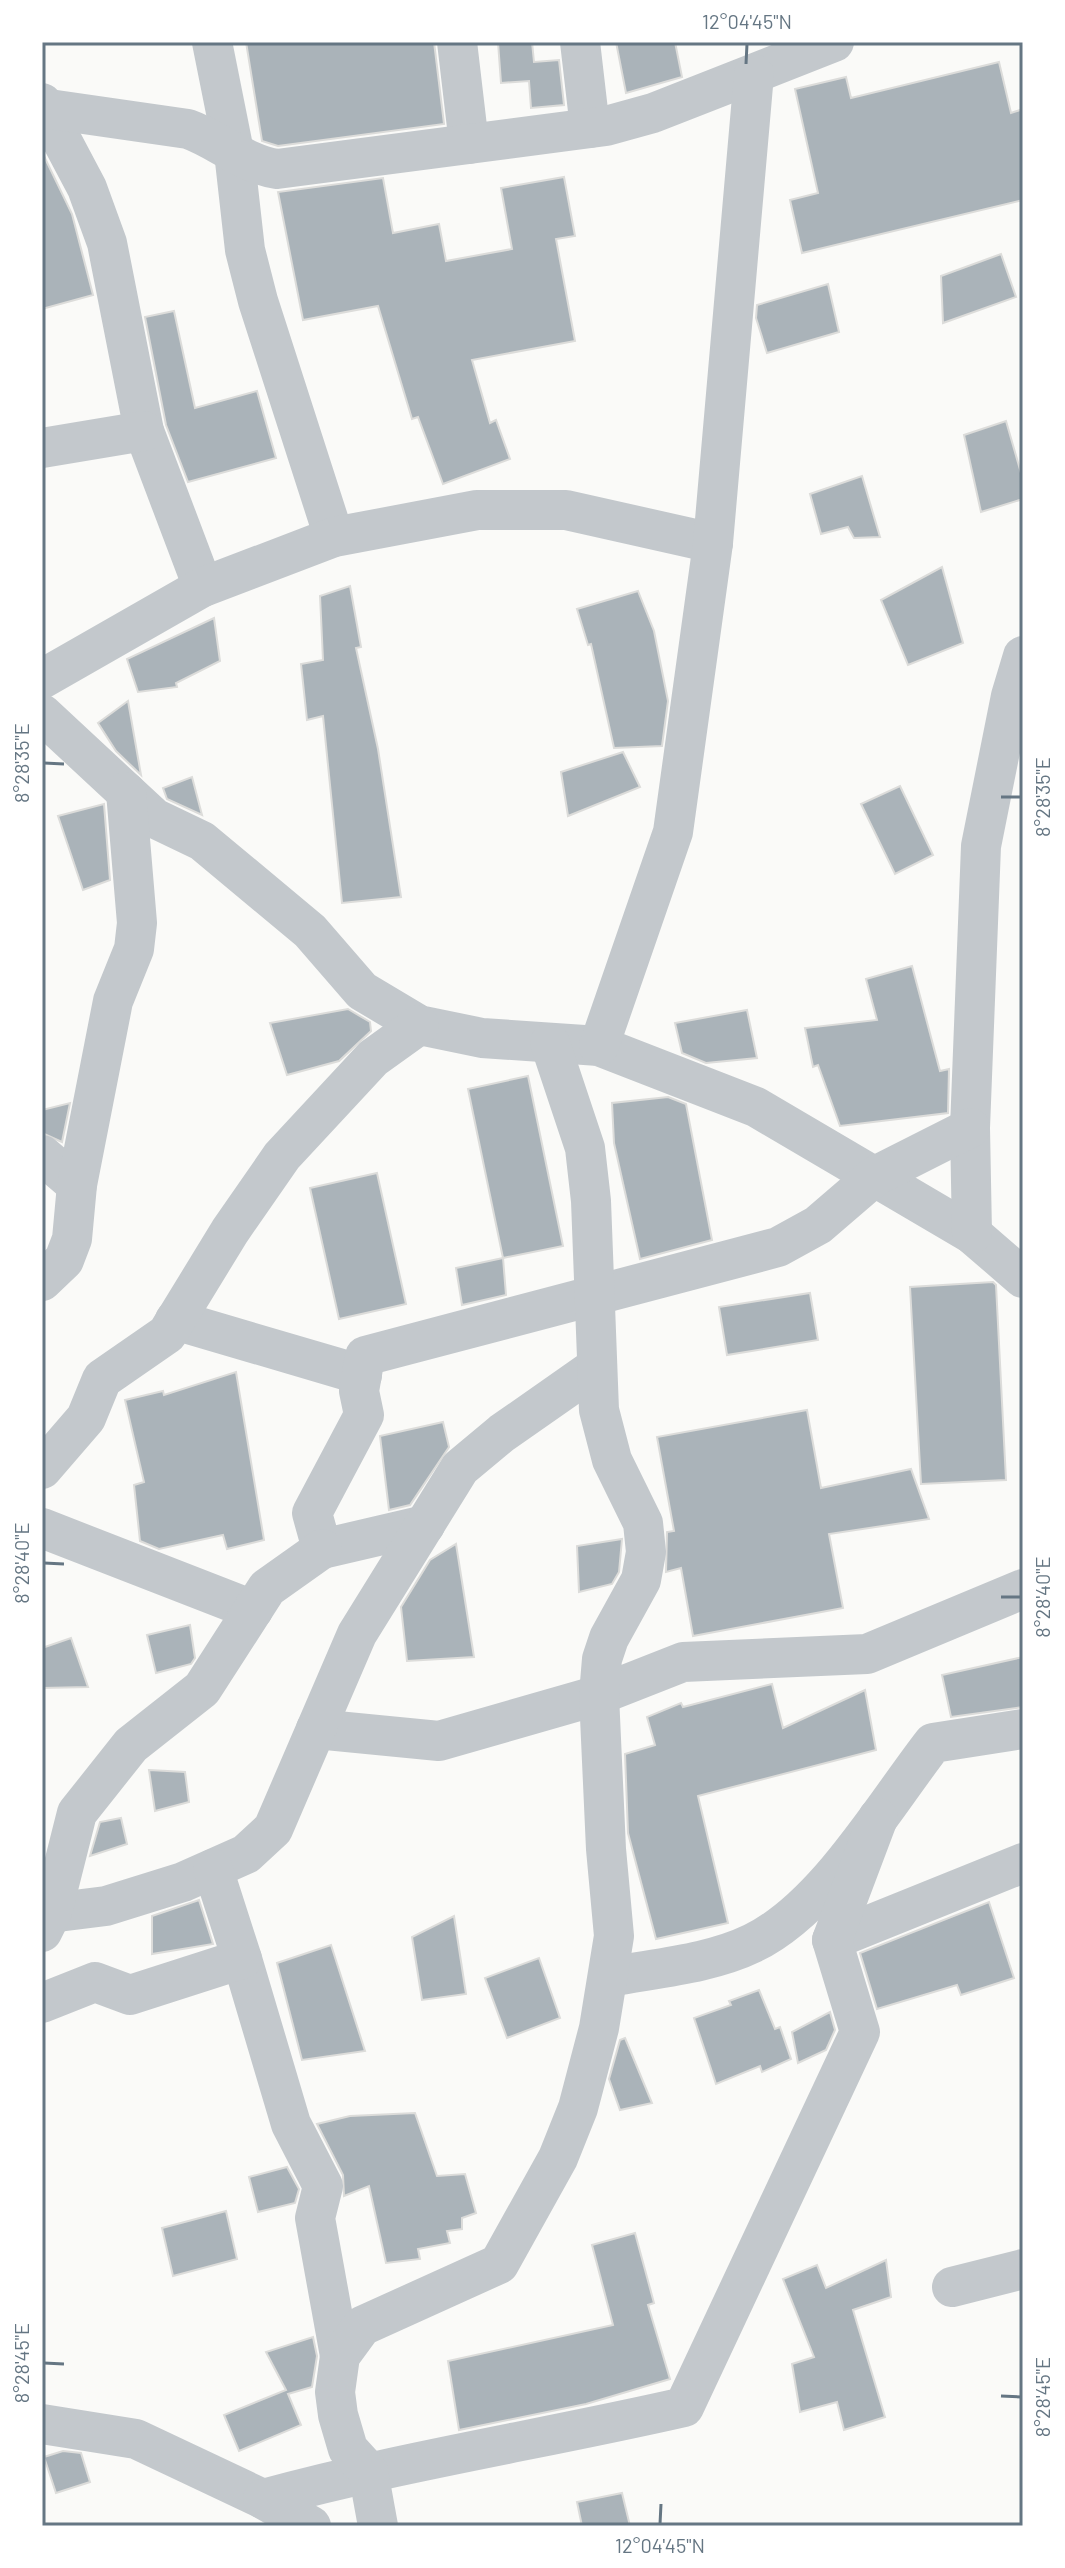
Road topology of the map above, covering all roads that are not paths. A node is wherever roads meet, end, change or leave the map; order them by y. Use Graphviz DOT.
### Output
graph roads {
  1 [pos="212,42"];
  2 [pos="457,42"];
  3 [pos="580,42"];
  4 [pos="834,42"];
  5 [pos="754,74"];
  6 [pos="43,106"];
  7 [pos="590,128"];
  8 [pos="469,144"];
  9 [pos="234,152"];
  10 [pos="144,431"];
  11 [pos="42,448"];
  12 [pos="334,537"];
  13 [pos="713,543"];
  14 [pos="203,587"];
  15 [pos="1023,656"];
  16 [pos="42,679"];
  17 [pos="42,714"];
  18 [pos="126,792"];
  19 [pos="419,1025"];
  20 [pos="550,1043"];
  21 [pos="599,1046"];
  22 [pos="970,1128"];
  23 [pos="42,1155"];
  24 [pos="875,1176"];
  25 [pos="77,1185"];
  26 [pos="972,1234"];
  27 [pos="1023,1278"];
  28 [pos="42,1281"];
  29 [pos="593,1297"];
  30 [pos="175,1320"];
  31 [pos="595,1368"];
  32 [pos="362,1375"];
  33 [pos="42,1469"];
  34 [pos="425,1525"];
  35 [pos="42,1528"];
  36 [pos="322,1549"];
  37 [pos="1023,1589"];
  38 [pos="253,1610"];
  39 [pos="599,1695"];
  40 [pos="316,1729"];
  41 [pos="1023,1729"];
  42 [pos="878,1818"];
  43 [pos="1023,1863"];
  44 [pos="213,1869"];
  45 [pos="45,1919"];
  46 [pos="832,1940"];
  47 [pos="242,1959"];
  48 [pos="609,1977"];
  49 [pos="42,2003"];
  50 [pos="1023,2269"];
  51 [pos="952,2287"];
  52 [pos="340,2356"];
  53 [pos="42,2424"];
  54 [pos="368,2471"];
  55 [pos="263,2499"];
  56 [pos="311,2526"];
  57 [pos="378,2526"];
  1 -- 9 [label="street"];
  2 -- 8 [label="street"];
  3 -- 7 [label="street"];
  4 -- 5 [label="street"];
  5 -- 7 [label="street"];
  5 -- 13 [label="street"];
  6 -- 9 [label="street"];
  6 -- 10 [label="street"];
  7 -- 8 [label="street"];
  8 -- 9 [label="street"];
  9 -- 12 [label="street"];
  10 -- 11 [label="street"];
  10 -- 14 [label="street"];
  12 -- 13 [label="street"];
  12 -- 14 [label="street"];
  13 -- 21 [label="street"];
  14 -- 16 [label="street"];
  15 -- 22 [label="street"];
  17 -- 18 [label="street"];
  18 -- 19 [label="street"];
  18 -- 25 [label="street"];
  19 -- 20 [label="street"];
  19 -- 30 [label="street"];
  20 -- 21 [label="street"];
  20 -- 29 [label="street"];
  21 -- 24 [label="street"];
  22 -- 24 [label="street"];
  22 -- 26 [label="street"];
  23 -- 25 [label="street"];
  24 -- 26 [label="street"];
  24 -- 29 [label="street"];
  25 -- 28 [label="street"];
  26 -- 27 [label="street"];
  29 -- 31 [label="street"];
  29 -- 32 [label="street"];
  30 -- 32 [label="street"];
  30 -- 33 [label="street"];
  31 -- 34 [label="street"];
  31 -- 39 [label="street"];
  32 -- 36 [label="street"];
  34 -- 36 [label="street"];
  34 -- 40 [label="street"];
  35 -- 38 [label="street"];
  36 -- 38 [label="street"];
  37 -- 39 [label="street"];
  38 -- 45 [label="street"];
  39 -- 40 [label="street"];
  39 -- 48 [label="street"];
  40 -- 44 [label="street"];
  41 -- 42 [label="street"];
  42 -- 46 [label="street"];
  42 -- 48 [label="street"];
  43 -- 46 [label="street"];
  44 -- 45 [label="street"];
  44 -- 47 [label="street"];
  46 -- 54 [label="street"];
  47 -- 49 [label="street"];
  47 -- 52 [label="street"];
  48 -- 52 [label="street"];
  50 -- 51 [label="street"];
  52 -- 54 [label="street"];
  53 -- 55 [label="street"];
  54 -- 55 [label="street"];
  54 -- 57 [label="street"];
  55 -- 56 [label="street"];
}
